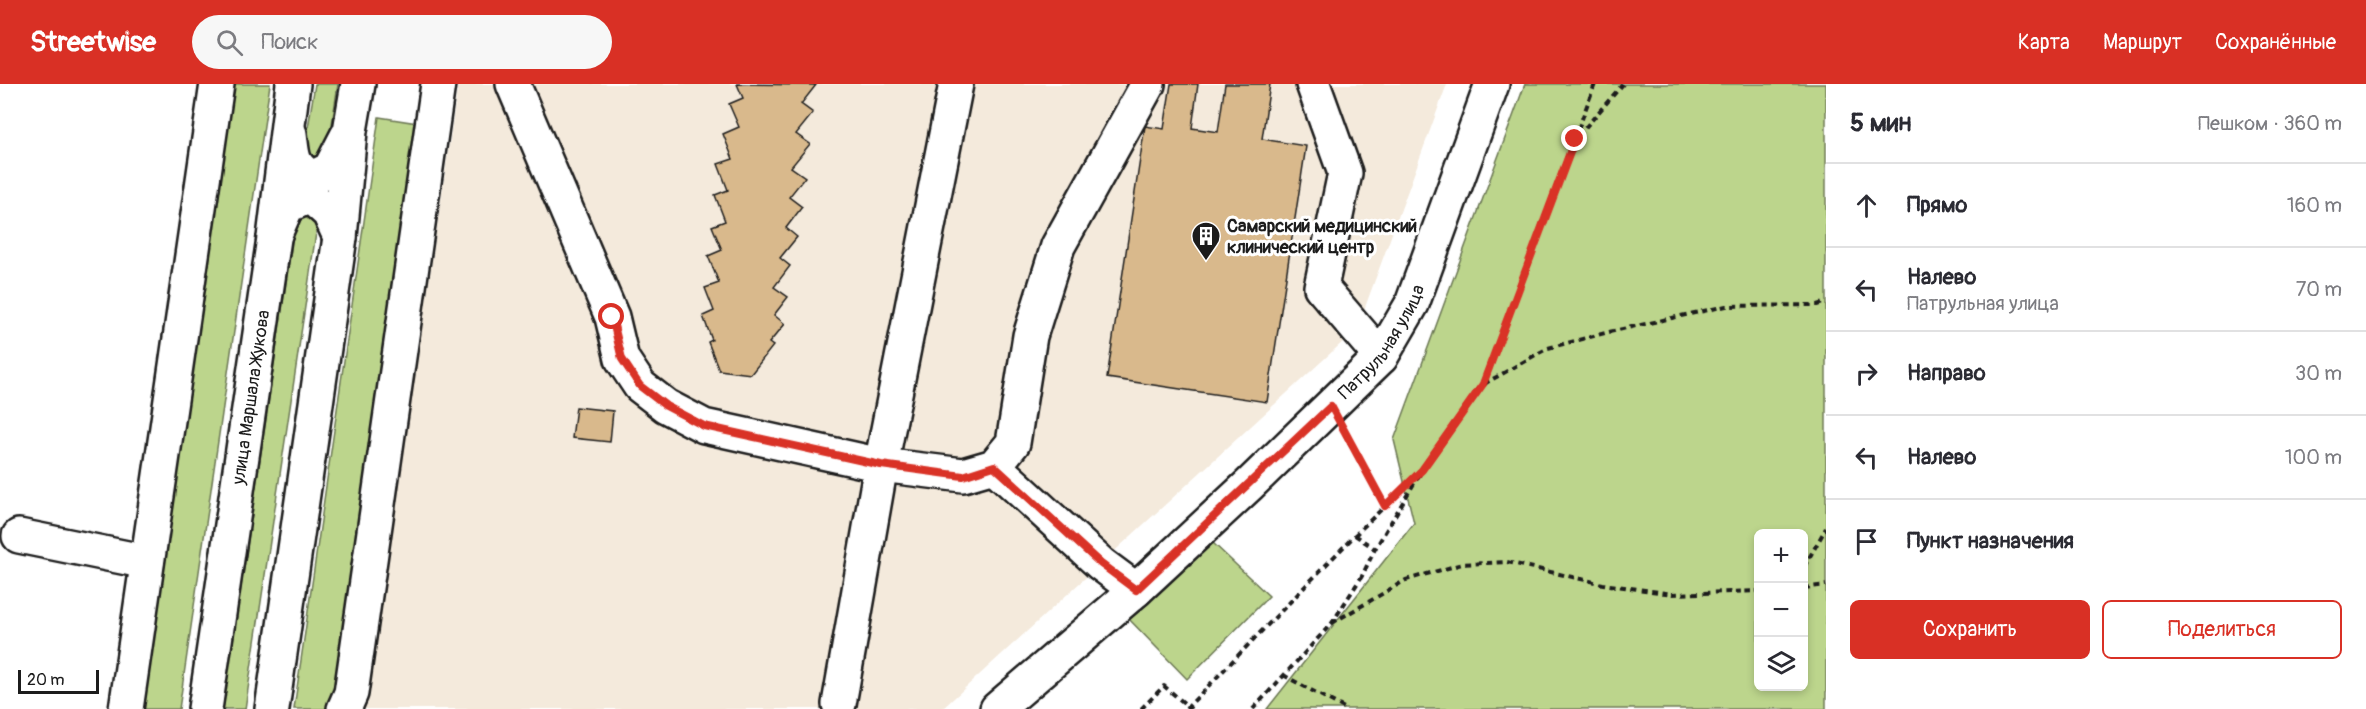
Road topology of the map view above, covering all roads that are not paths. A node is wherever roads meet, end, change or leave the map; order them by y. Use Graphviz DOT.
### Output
graph roads {
  1 [pos="217,84"];
  2 [pos="293,84"];
  3 [pos="358,84"];
  4 [pos="438,84"];
  5 [pos="513,84"];
  6 [pos="956,84"];
  7 [pos="1148,84"];
  8 [pos="1313,84"];
  9 [pos="1492,84"];
  10 [pos="288,117"];
  11 [pos="350,131"];
  12 [pos="340,237"];
  13 [pos="273,238"];
  14 [pos="1381,357"];
  15 [pos="881,465"];
  16 [pos="994,466"];
  17 [pos="20,536"];
  18 [pos="147,562"];
  19 [pos="1136,590"];
  20 [pos="838,704"];
  21 [pos="126,709"];
  22 [pos="205,709"];
  23 [pos="272,709"];
  24 [pos="344,709"];
  25 [pos="997,709"];
  1 -- 18 [label="main road"];
  2 -- 10 [label="main road, улица Маршала Жукова"];
  3 -- 11 [label="main road"];
  4 -- 24 [label="main road"];
  5 -- 15 [label="main road"];
  6 -- 15 [label="main road"];
  7 -- 16 [label="main road"];
  8 -- 14 [label="main road"];
  9 -- 14 [label="main road, Патрульная улица"];
  10 -- 11 [label="main road"];
  10 -- 13 [label="main road, улица Маршала Жукова"];
  11 -- 12 [label="main road"];
  12 -- 13 [label="main road"];
  12 -- 23 [label="main road"];
  13 -- 22 [label="main road, улица Маршала Жукова"];
  14 -- 19 [label="main road, Патрульная улица"];
  15 -- 16 [label="main road"];
  15 -- 20 [label="main road"];
  16 -- 19 [label="main road"];
  17 -- 18 [label="main road"];
  18 -- 21 [label="main road"];
  19 -- 25 [label="main road, Патрульная улица"];
}
